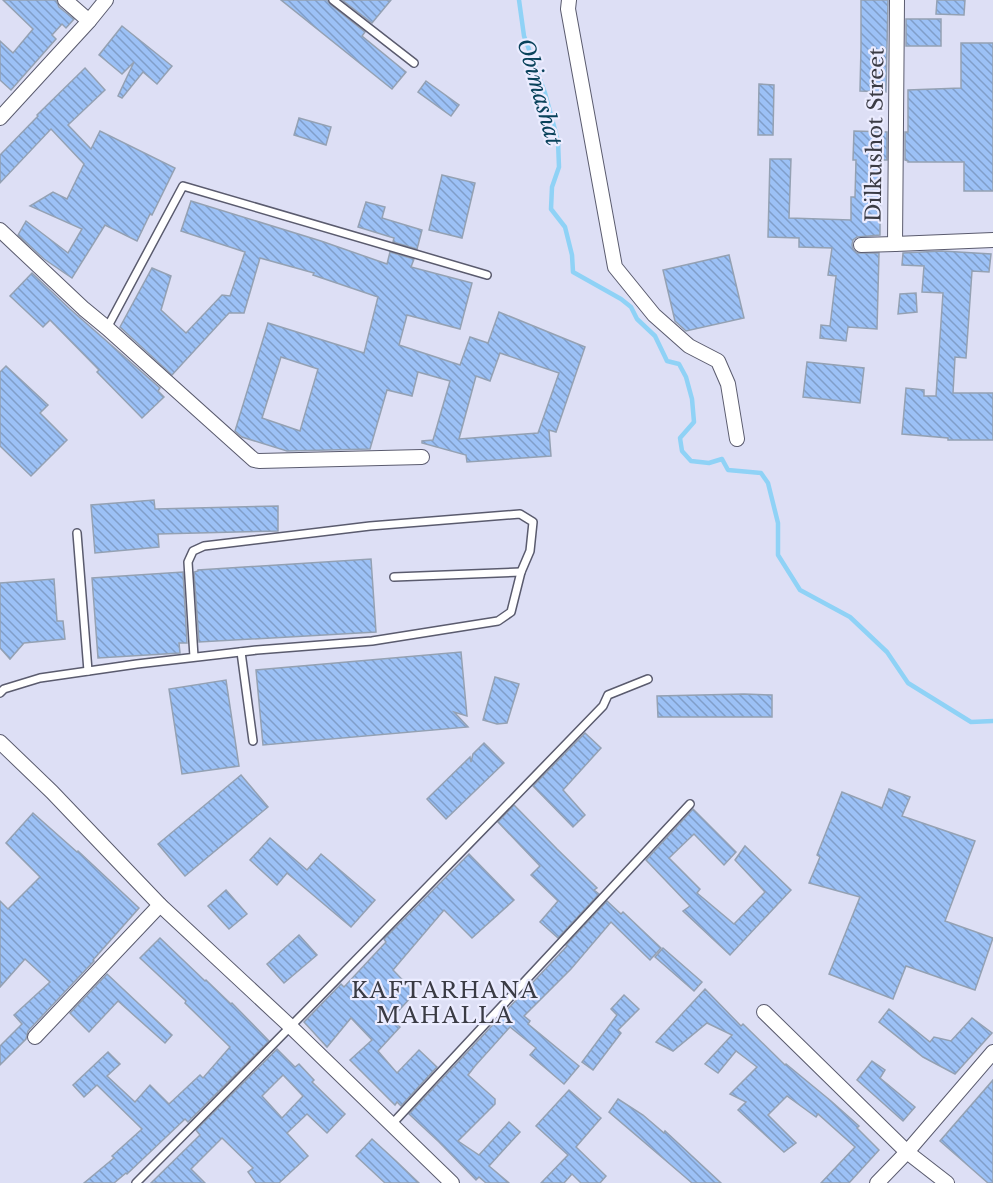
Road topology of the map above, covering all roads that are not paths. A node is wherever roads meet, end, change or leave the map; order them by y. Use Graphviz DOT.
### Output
graph roads {
  1 [pos="65,0"];
  2 [pos="106,0"];
  3 [pos="333,0"];
  4 [pos="569,0"];
  5 [pos="897,0"];
  6 [pos="89,21"];
  7 [pos="414,63"];
  8 [pos="0,118"];
  9 [pos="0,230"];
  10 [pos="993,240"];
  11 [pos="895,243"];
  12 [pos="861,244"];
  13 [pos="487,275"];
  14 [pos="107,328"];
  15 [pos="737,440"];
  16 [pos="422,457"];
  17 [pos="77,533"];
  18 [pos="520,572"];
  19 [pos="394,578"];
  20 [pos="241,652"];
  21 [pos="194,657"];
  22 [pos="88,671"];
  23 [pos="648,679"];
  24 [pos="0,693"];
  25 [pos="253,741"];
  26 [pos="0,742"];
  27 [pos="690,804"];
  28 [pos="160,905"];
  29 [pos="764,1012"];
  30 [pos="291,1027"];
  31 [pos="35,1037"];
  32 [pos="993,1052"];
  33 [pos="392,1124"];
  34 [pos="906,1152"];
  35 [pos="136,1183"];
  36 [pos="452,1183"];
  37 [pos="878,1183"];
  38 [pos="947,1183"];
  1 -- 6 [label="street"];
  2 -- 6 [label="street"];
  3 -- 7 [label="lane"];
  4 -- 15 [label="street"];
  5 -- 11 [label="street, Dilkushot Street"];
  6 -- 8 [label="street"];
  9 -- 14 [label="street"];
  10 -- 11 [label="street, Dilkushot Street"];
  11 -- 12 [label="street"];
  13 -- 14 [label="lane"];
  14 -- 16 [label="street"];
  17 -- 22 [label="lane"];
  18 -- 19 [label="lane"];
  18 -- 20 [label="lane"];
  18 -- 21 [label="lane"];
  20 -- 21 [label="lane"];
  20 -- 25 [label="lane"];
  21 -- 22 [label="lane"];
  22 -- 24 [label="lane"];
  23 -- 30 [label="lane"];
  26 -- 28 [label="street"];
  27 -- 33 [label="lane"];
  28 -- 30 [label="street"];
  28 -- 31 [label="street"];
  29 -- 34 [label="street"];
  30 -- 33 [label="street"];
  30 -- 35 [label="lane"];
  32 -- 34 [label="street"];
  33 -- 36 [label="street"];
  34 -- 37 [label="street"];
  34 -- 38 [label="street"];
}
